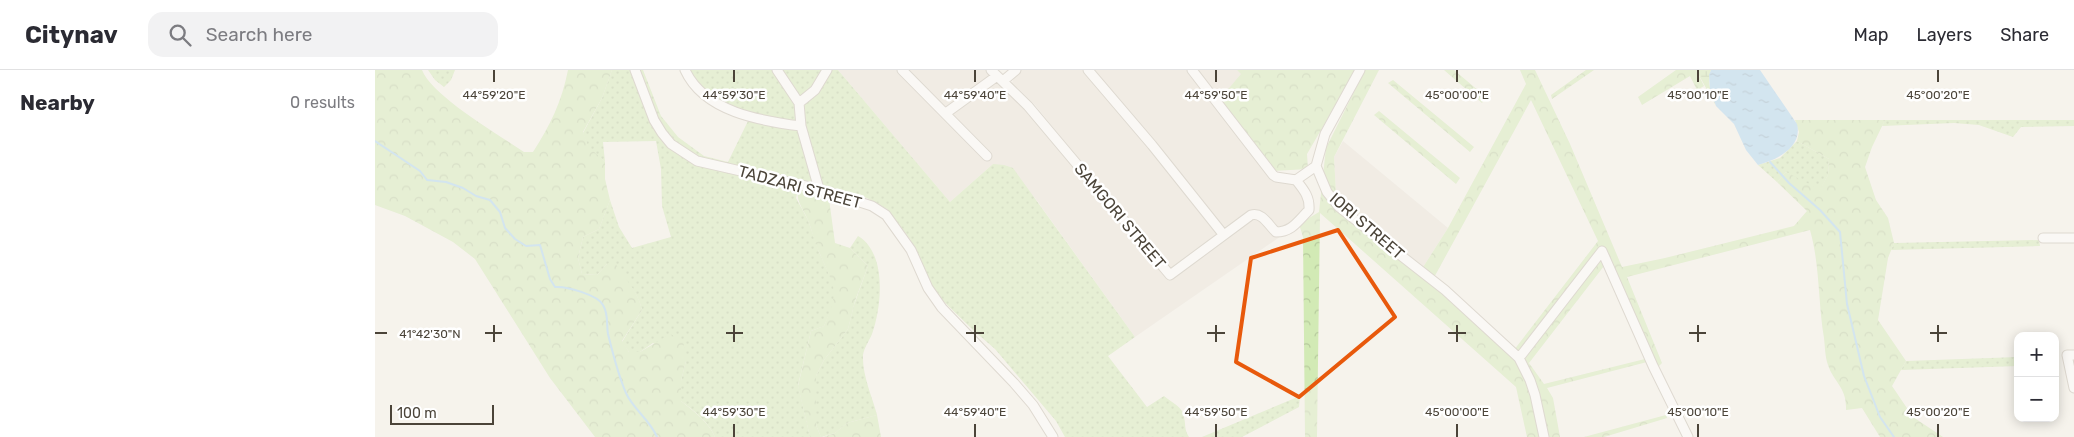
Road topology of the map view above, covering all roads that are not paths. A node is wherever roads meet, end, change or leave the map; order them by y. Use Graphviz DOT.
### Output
graph roads {
  1 [pos="635,70"];
  2 [pos="685,70"];
  3 [pos="777,70"];
  4 [pos="827,70"];
  5 [pos="902,70"];
  6 [pos="1016,70"];
  7 [pos="1087,70"];
  8 [pos="1192,70"];
  9 [pos="1360,70"];
  10 [pos="997,76"];
  11 [pos="799,103"];
  12 [pos="946,113"];
  13 [pos="801,126"];
  14 [pos="987,156"];
  15 [pos="1316,166"];
  16 [pos="1296,180"];
  17 [pos="819,189"];
  18 [pos="1223,234"];
  19 [pos="2043,238"];
  20 [pos="2074,238"];
  21 [pos="2071,355"];
  22 [pos="1519,358"];
  23 [pos="2074,388"];
  24 [pos="1053,437"];
  25 [pos="1544,437"];
  26 [pos="1688,437"];
  1 -- 17 [label="street, TADZARI STREET"];
  2 -- 13 [label="street"];
  3 -- 11 [label="street"];
  4 -- 11 [label="street"];
  5 -- 12 [label="street"];
  6 -- 10 [label="street"];
  7 -- 18 [label="street"];
  8 -- 16 [label="street"];
  9 -- 15 [label="street"];
  10 -- 12 [label="street"];
  10 -- 18 [label="street, SAMGORI STREET"];
  11 -- 13 [label="street"];
  12 -- 14 [label="street"];
  13 -- 17 [label="street"];
  15 -- 16 [label="street"];
  15 -- 22 [label="street, IORI STREET"];
  16 -- 18 [label="street, SAMGORI STREET"];
  17 -- 24 [label="street, TADZARI STREET"];
  19 -- 20 [label="street"];
  21 -- 23 [label="street"];
  22 -- 25 [label="street"];
  22 -- 26 [label="street"];
}
